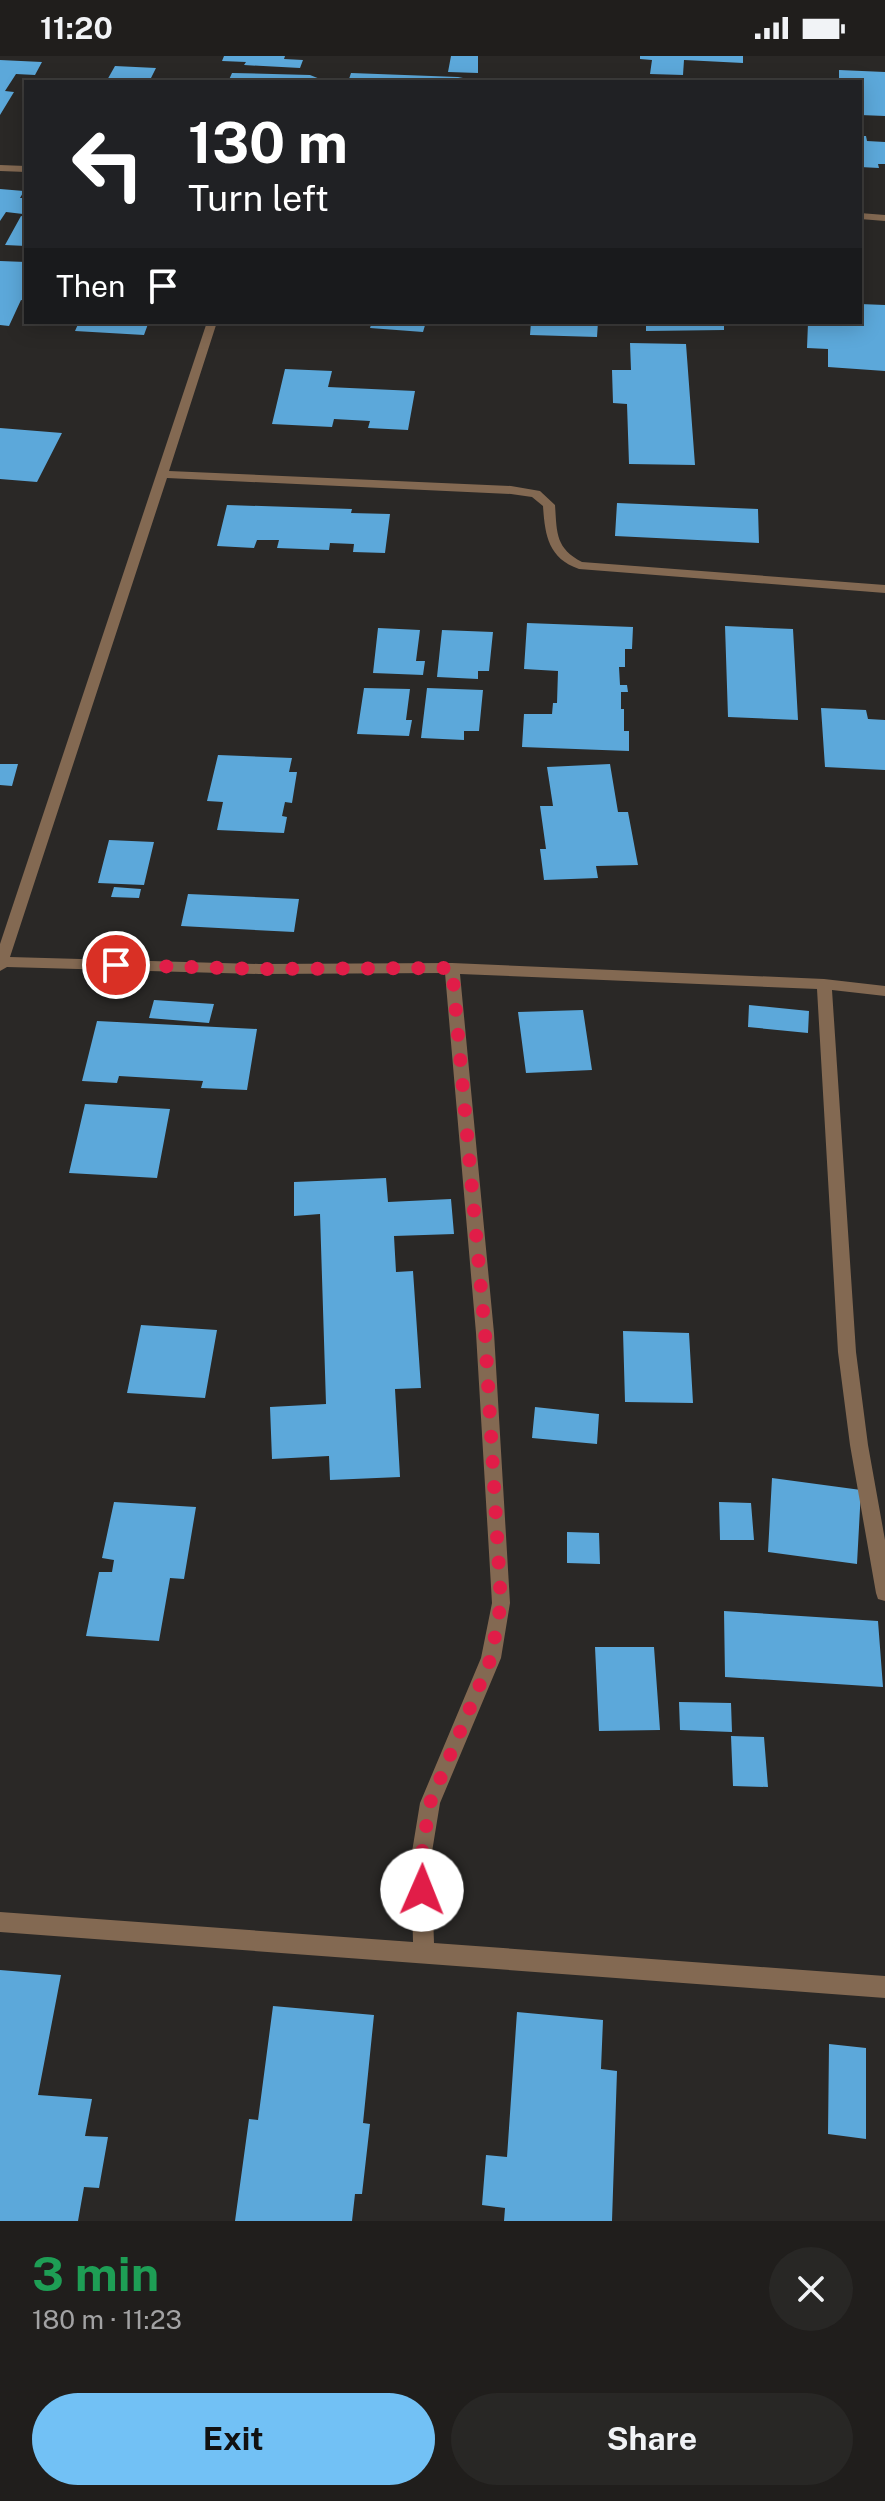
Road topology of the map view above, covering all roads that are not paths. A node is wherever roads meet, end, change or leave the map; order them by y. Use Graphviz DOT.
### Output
graph roads {
  1 [pos="0,168"];
  2 [pos="24,169"];
  3 [pos="862,216"];
  4 [pos="885,218"];
  5 [pos="211,324"];
  6 [pos="162,474"];
  7 [pos="885,589"];
  8 [pos="1,964"];
  9 [pos="452,968"];
  10 [pos="824,984"];
  11 [pos="885,991"];
  12 [pos="885,1593"];
  13 [pos="0,1922"];
  14 [pos="424,1953"];
  15 [pos="885,1987"];
  1 -- 2 [label="street"];
  3 -- 4 [label="street"];
  5 -- 6 [label="street"];
  6 -- 7 [label="street"];
  6 -- 8 [label="street"];
  8 -- 9 [label="street"];
  9 -- 10 [label="street"];
  9 -- 14 [label="street"];
  10 -- 11 [label="street"];
  10 -- 12 [label="street"];
  13 -- 14 [label="street"];
  14 -- 15 [label="street"];
}
